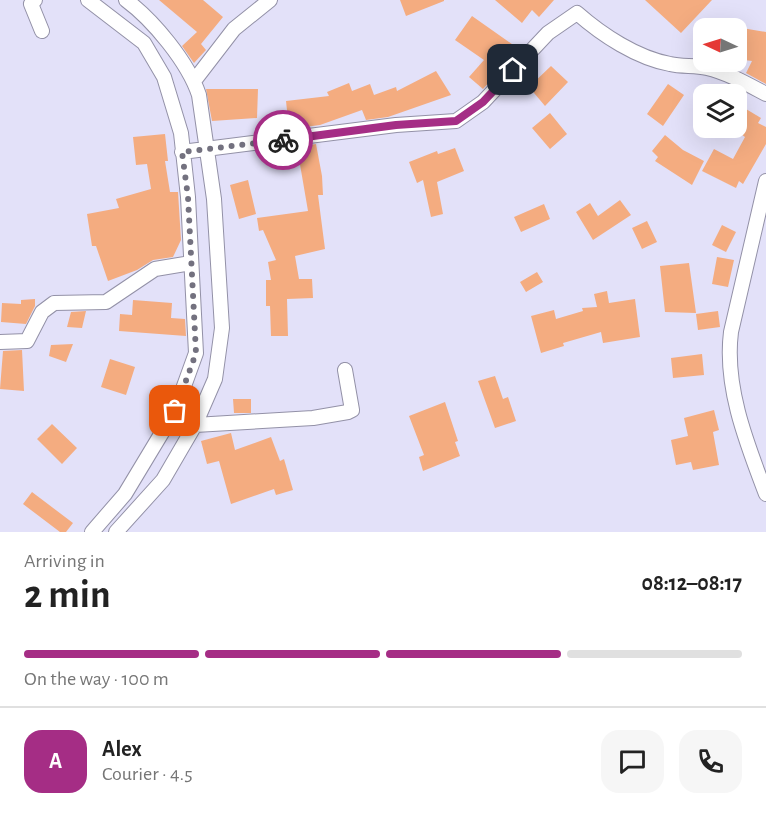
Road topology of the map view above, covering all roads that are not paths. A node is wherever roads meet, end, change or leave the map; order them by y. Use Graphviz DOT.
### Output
graph roads {
  1 [pos="35,0"];
  2 [pos="88,0"];
  3 [pos="126,0"];
  4 [pos="270,0"];
  5 [pos="575,6"];
  6 [pos="42,31"];
  7 [pos="194,81"];
  8 [pos="766,94"];
  9 [pos="194,150"];
  10 [pos="766,181"];
  11 [pos="191,262"];
  12 [pos="0,342"];
  13 [pos="345,370"];
  14 [pos="195,425"];
  15 [pos="766,494"];
  16 [pos="92,532"];
  17 [pos="116,532"];
  1 -- 6 [label="street"];
  2 -- 9 [label="street"];
  3 -- 7 [label="street"];
  4 -- 7 [label="street"];
  5 -- 8 [label="street"];
  5 -- 9 [label="street"];
  7 -- 9 [label="street"];
  9 -- 11 [label="street"];
  9 -- 14 [label="street"];
  10 -- 15 [label="street"];
  11 -- 12 [label="street"];
  11 -- 16 [label="street"];
  13 -- 14 [label="street"];
  14 -- 17 [label="street"];
}
